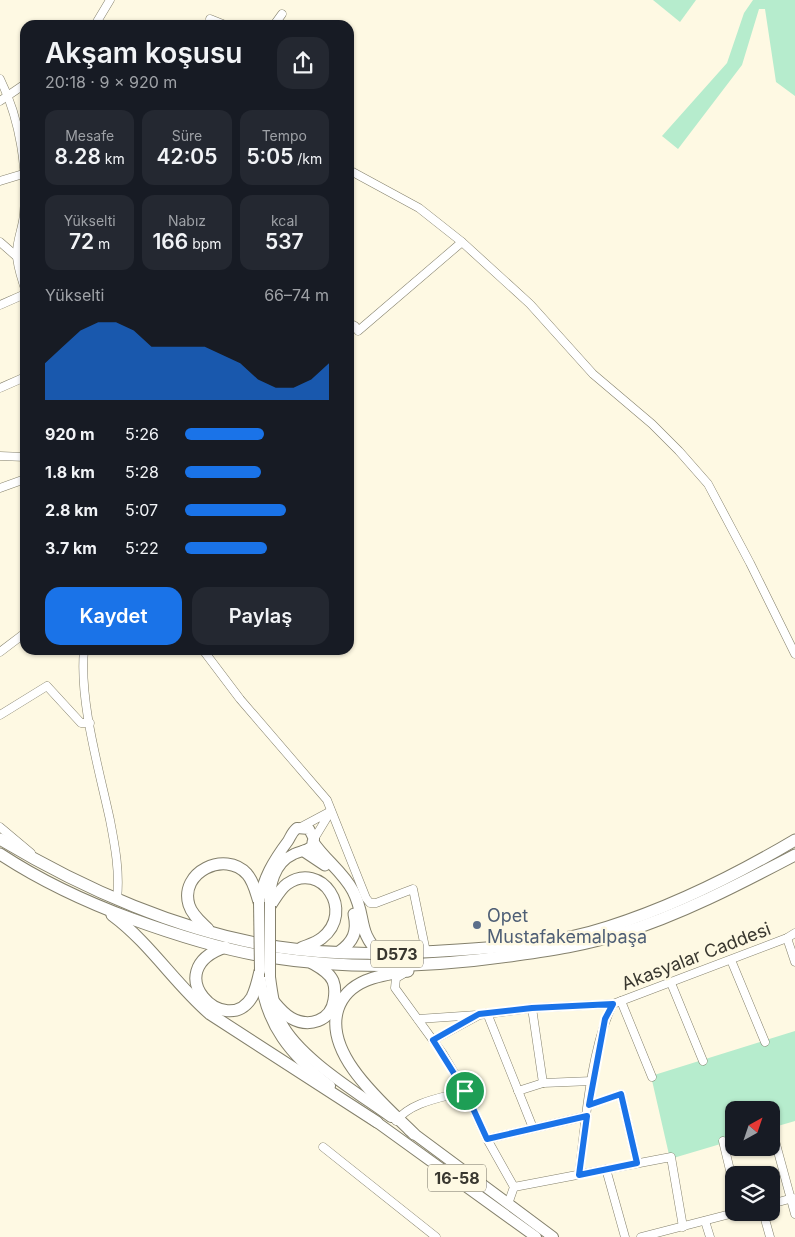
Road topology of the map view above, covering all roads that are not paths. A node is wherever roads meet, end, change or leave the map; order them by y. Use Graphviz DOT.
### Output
graph roads {
  1 [pos="110,0"];
  2 [pos="282,14"];
  3 [pos="98,20"];
  4 [pos="278,20"];
  5 [pos="0,79"];
  6 [pos="20,88"];
  7 [pos="9,97"];
  8 [pos="0,101"];
  9 [pos="20,150"];
  10 [pos="354,173"];
  11 [pos="20,175"];
  12 [pos="0,182"];
  13 [pos="20,235"];
  14 [pos="0,242"];
  15 [pos="462,242"];
  16 [pos="16,256"];
  17 [pos="20,271"];
  18 [pos="20,296"];
  19 [pos="0,305"];
  20 [pos="354,326"];
  21 [pos="20,378"];
  22 [pos="0,388"];
  23 [pos="0,456"];
  24 [pos="20,457"];
  25 [pos="20,482"];
  26 [pos="0,488"];
  27 [pos="20,637"];
  28 [pos="0,652"];
  29 [pos="795,654"];
  30 [pos="84,655"];
  31 [pos="207,655"];
  32 [pos="0,715"];
  33 [pos="90,723"];
  34 [pos="331,811"];
  35 [pos="0,827"];
  36 [pos="301,827"];
  37 [pos="290,838"];
  38 [pos="0,839"];
  39 [pos="795,840"];
  40 [pos="314,841"];
  41 [pos="303,851"];
  42 [pos="0,854"];
  43 [pos="795,855"];
  44 [pos="40,862"];
  45 [pos="117,899"];
  46 [pos="265,904"];
  47 [pos="101,907"];
  48 [pos="209,930"];
  49 [pos="795,933"];
  50 [pos="787,938"];
  51 [pos="225,947"];
  52 [pos="300,949"];
  53 [pos="339,952"];
  54 [pos="426,952"];
  55 [pos="381,955"];
  56 [pos="731,960"];
  57 [pos="310,962"];
  58 [pos="470,962"];
  59 [pos="795,962"];
  60 [pos="260,971"];
  61 [pos="406,972"];
  62 [pos="670,983"];
  63 [pos="621,1001"];
  64 [pos="274,1002"];
  65 [pos="613,1004"];
  66 [pos="532,1008"];
  67 [pos="483,1014"];
  68 [pos="418,1019"];
  69 [pos="433,1040"];
  70 [pos="765,1042"];
  71 [pos="703,1061"];
  72 [pos="652,1077"];
  73 [pos="592,1081"];
  74 [pos="543,1083"];
  75 [pos="465,1091"];
  76 [pos="518,1091"];
  77 [pos="589,1105"];
  78 [pos="587,1116"];
  79 [pos="398,1120"];
  80 [pos="377,1122"];
  81 [pos="533,1128"];
  82 [pos="414,1134"];
  83 [pos="487,1139"];
  84 [pos="723,1141"];
  85 [pos="323,1147"];
  86 [pos="780,1155"];
  87 [pos="637,1163"];
  88 [pos="729,1166"];
  89 [pos="606,1169"];
  90 [pos="579,1175"];
  91 [pos="514,1188"];
  92 [pos="793,1198"];
  93 [pos="780,1202"];
  94 [pos="508,1204"];
  95 [pos="795,1214"];
  96 [pos="725,1216"];
  97 [pos="705,1221"];
  98 [pos="766,1221"];
  99 [pos="683,1227"];
  100 [pos="533,1233"];
  101 [pos="436,1237"];
  102 [pos="553,1237"];
  103 [pos="625,1237"];
  104 [pos="641,1237"];
  105 [pos="710,1237"];
  106 [pos="770,1237"];
  1 -- 3 [label="street"];
  2 -- 4 [label="street"];
  5 -- 7 [label="street"];
  6 -- 7 [label="street"];
  7 -- 8 [label="street"];
  7 -- 9 [label="street"];
  10 -- 15 [label="street"];
  11 -- 12 [label="street"];
  13 -- 16 [label="street"];
  14 -- 16 [label="street"];
  15 -- 20 [label="street"];
  15 -- 29 [label="street"];
  16 -- 17 [label="street"];
  18 -- 19 [label="street"];
  21 -- 22 [label="street"];
  23 -- 24 [label="street"];
  25 -- 26 [label="street"];
  27 -- 28 [label="street"];
  30 -- 33 [label="street"];
  31 -- 34 [label="street"];
  32 -- 33 [label="street"];
  33 -- 45 [label="street"];
  34 -- 36 [label="street"];
  34 -- 40 [label="street"];
  34 -- 54 [label="street"];
  35 -- 44 [label="street"];
  36 -- 37 [label="main road"];
  36 -- 40 [label="main road"];
  37 -- 41 [label="main road"];
  37 -- 46 [label="main road"];
  38 -- 44 [label="highway, D573"];
  39 -- 54 [label="highway, D573"];
  40 -- 41 [label="main road"];
  40 -- 55 [label="highway"];
  41 -- 46 [label="main road"];
  41 -- 53 [label="highway"];
  42 -- 47 [label="highway, D573"];
  43 -- 58 [label="highway, D573"];
  44 -- 45 [label="highway, D573"];
  45 -- 48 [label="highway, D573"];
  46 -- 48 [label="highway"];
  46 -- 52 [label="highway"];
  46 -- 60 [label="main road, bridge"];
  46 -- 64 [label="main road, bridge"];
  47 -- 51 [label="highway, D573"];
  47 -- 80 [label="highway"];
  48 -- 52 [label="highway, D573"];
  49 -- 50 [label="street, Akasyalar Caddesi"];
  50 -- 56 [label="street, Akasyalar Caddesi"];
  50 -- 59 [label="street"];
  51 -- 57 [label="highway, D573"];
  51 -- 60 [label="highway"];
  52 -- 53 [label="highway, D573"];
  53 -- 55 [label="highway, D573"];
  54 -- 55 [label="highway, D573"];
  56 -- 62 [label="street, Akasyalar Caddesi"];
  56 -- 70 [label="street"];
  57 -- 58 [label="highway, D573"];
  57 -- 64 [label="highway"];
  58 -- 61 [label="highway"];
  60 -- 80 [label="main road"];
  61 -- 68 [label="street"];
  61 -- 79 [label="highway"];
  62 -- 63 [label="street, Akasyalar Caddesi"];
  62 -- 71 [label="street"];
  63 -- 65 [label="street, Akasyalar Caddesi"];
  63 -- 72 [label="street"];
  64 -- 79 [label="main road"];
  65 -- 66 [label="street, Akasyalar Caddesi"];
  65 -- 73 [label="street"];
  66 -- 67 [label="street, Akasyalar Caddesi"];
  66 -- 74 [label="street"];
  67 -- 68 [label="street"];
  67 -- 69 [label="street, Akasyalar Caddesi"];
  67 -- 76 [label="street"];
  68 -- 69 [label="street"];
  69 -- 75 [label="street"];
  73 -- 74 [label="street"];
  73 -- 77 [label="street"];
  74 -- 76 [label="street"];
  75 -- 79 [label="street"];
  75 -- 83 [label="street"];
  76 -- 81 [label="street"];
  77 -- 78 [label="street"];
  77 -- 87 [label="street"];
  78 -- 81 [label="street"];
  78 -- 90 [label="street"];
  79 -- 82 [label="highway"];
  80 -- 100 [label="main road, 16-58"];
  81 -- 83 [label="street"];
  82 -- 94 [label="main road, 16-58"];
  83 -- 91 [label="street"];
  84 -- 88 [label="street"];
  85 -- 101 [label="street"];
  86 -- 92 [label="street"];
  87 -- 89 [label="street"];
  87 -- 99 [label="street"];
  89 -- 90 [label="street"];
  89 -- 103 [label="street"];
  90 -- 91 [label="street"];
  91 -- 94 [label="street"];
  92 -- 93 [label="street"];
  92 -- 95 [label="street"];
  94 -- 100 [label="main road, 16-58"];
  96 -- 97 [label="street"];
  97 -- 99 [label="street"];
  97 -- 105 [label="street"];
  98 -- 106 [label="street"];
  99 -- 104 [label="street"];
  100 -- 102 [label="main road, 16-58"];
}
